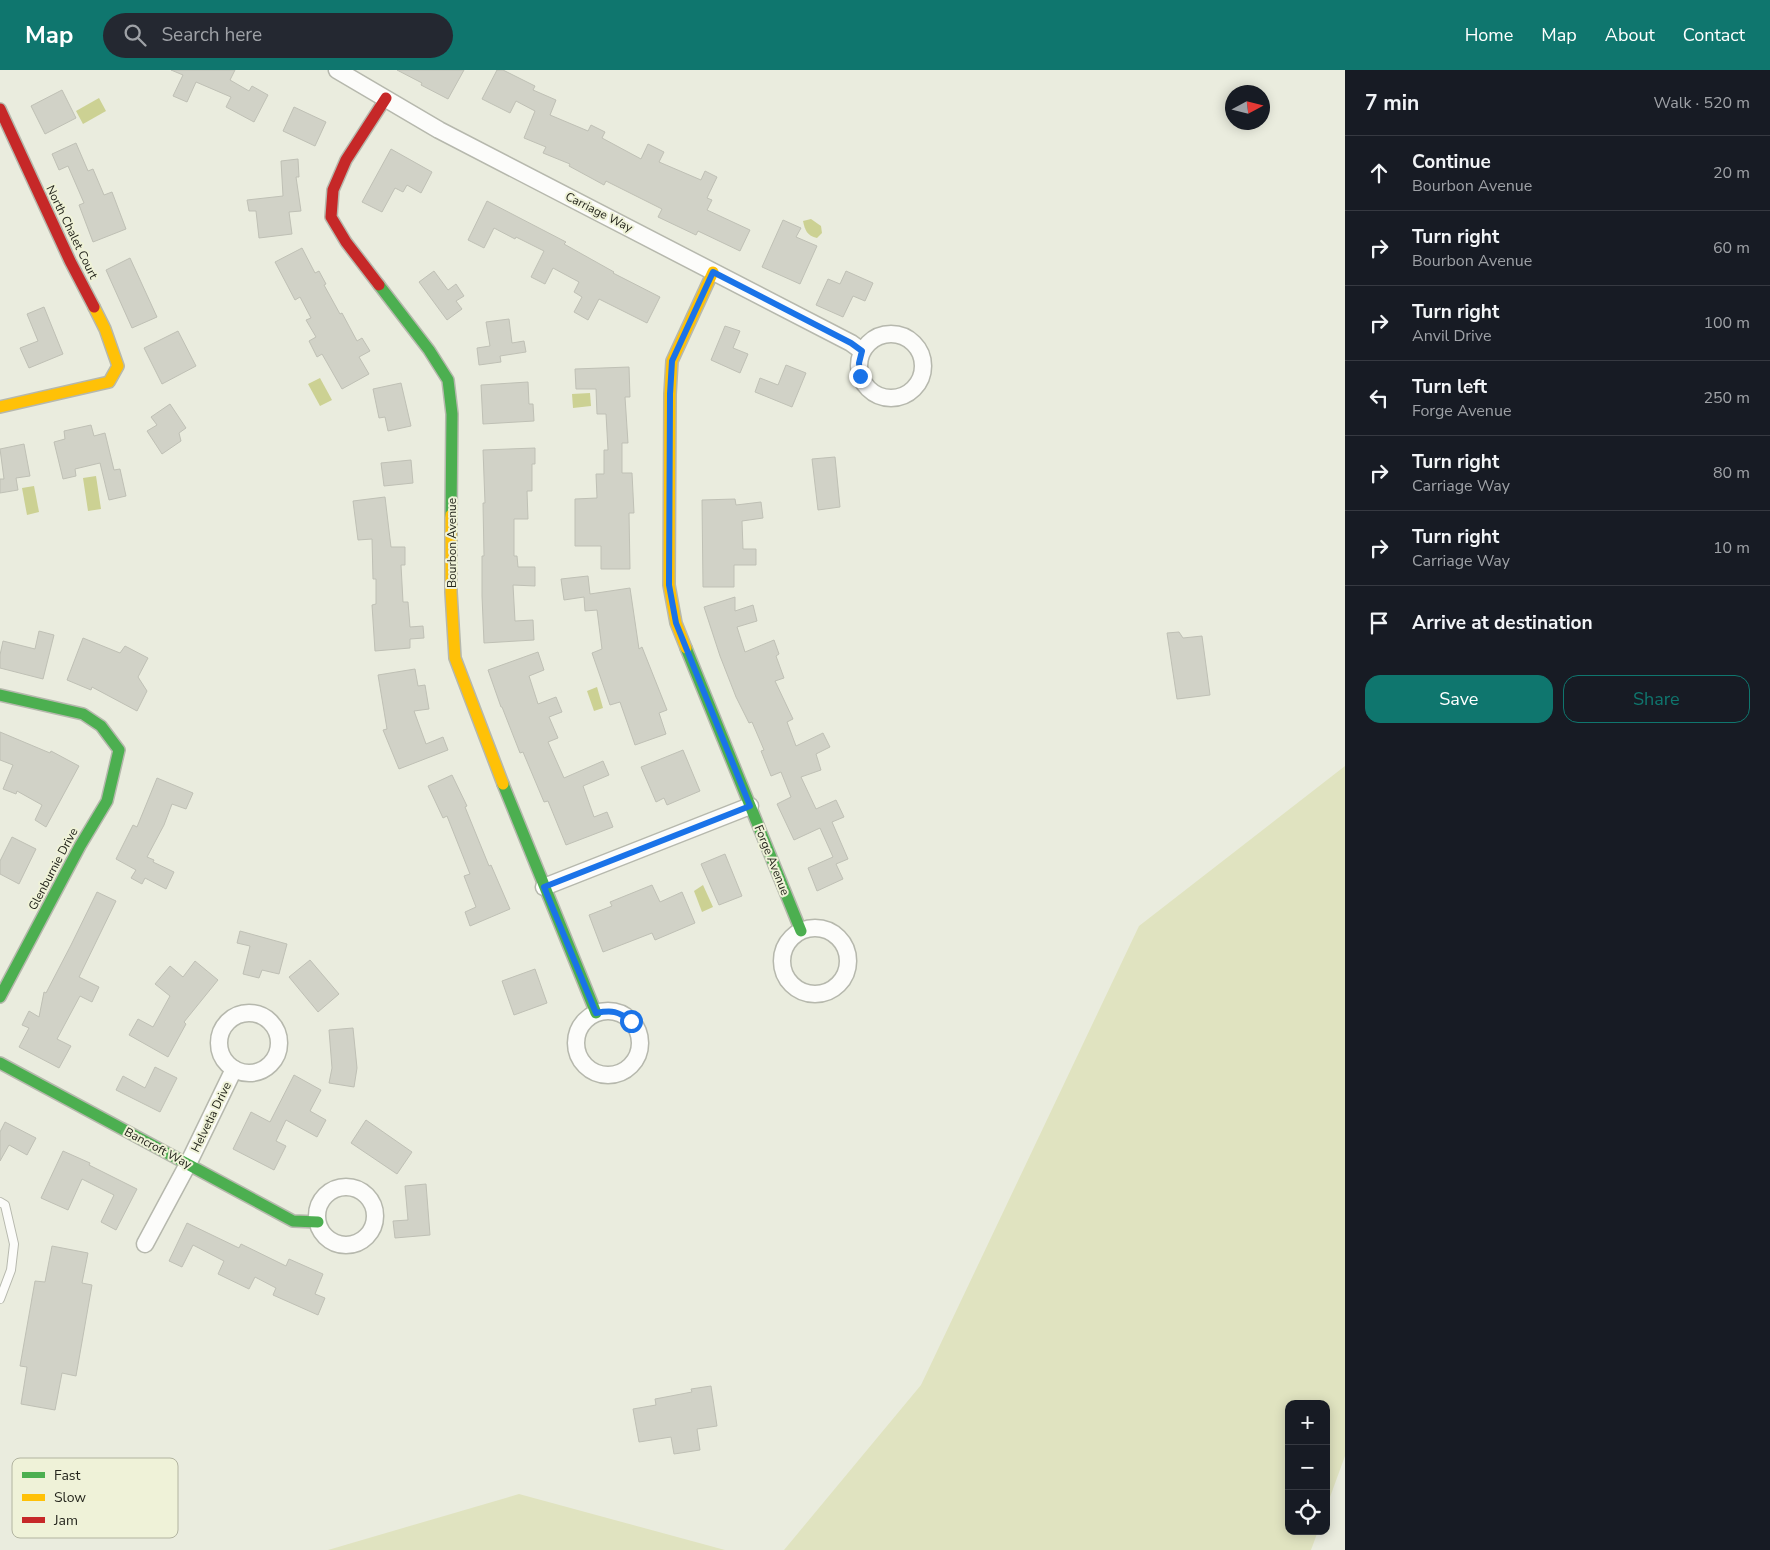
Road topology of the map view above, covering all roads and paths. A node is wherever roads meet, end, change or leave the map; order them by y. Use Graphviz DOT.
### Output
graph roads {
  1 [pos="337,70"];
  2 [pos="386,98"];
  3 [pos="0,109"];
  4 [pos="713,272"];
  5 [pos="862,351"];
  6 [pos="0,407"];
  7 [pos="0,694"];
  8 [pos="750,806"];
  9 [pos="544,887"];
  10 [pos="801,931"];
  11 [pos="0,997"];
  12 [pos="596,1013"];
  13 [pos="0,1063"];
  14 [pos="234,1069"];
  15 [pos="188,1164"];
  16 [pos="0,1202"];
  17 [pos="318,1222"];
  18 [pos="145,1244"];
  19 [pos="0,1299"];
  1 -- 2 [label="street, Carriage Way"];
  2 -- 4 [label="street, Carriage Way"];
  2 -- 9 [label="street, Bourbon Avenue"];
  3 -- 6 [label="street, North Chalet Court"];
  4 -- 5 [label="street, Carriage Way"];
  4 -- 8 [label="street, Forge Avenue"];
  7 -- 11 [label="street, Glenburnie Drive"];
  8 -- 9 [label="street"];
  8 -- 10 [label="street, Forge Avenue"];
  9 -- 12 [label="street, Bourbon Avenue"];
  10 -- 10 [label="street"];
  13 -- 15 [label="street, Bancroft Way"];
  14 -- 15 [label="street, Helvetia Drive"];
  15 -- 17 [label="street, Bancroft Way"];
  15 -- 18 [label="street, Helvetia Drive"];
  16 -- 19 [label="lane"];
}
